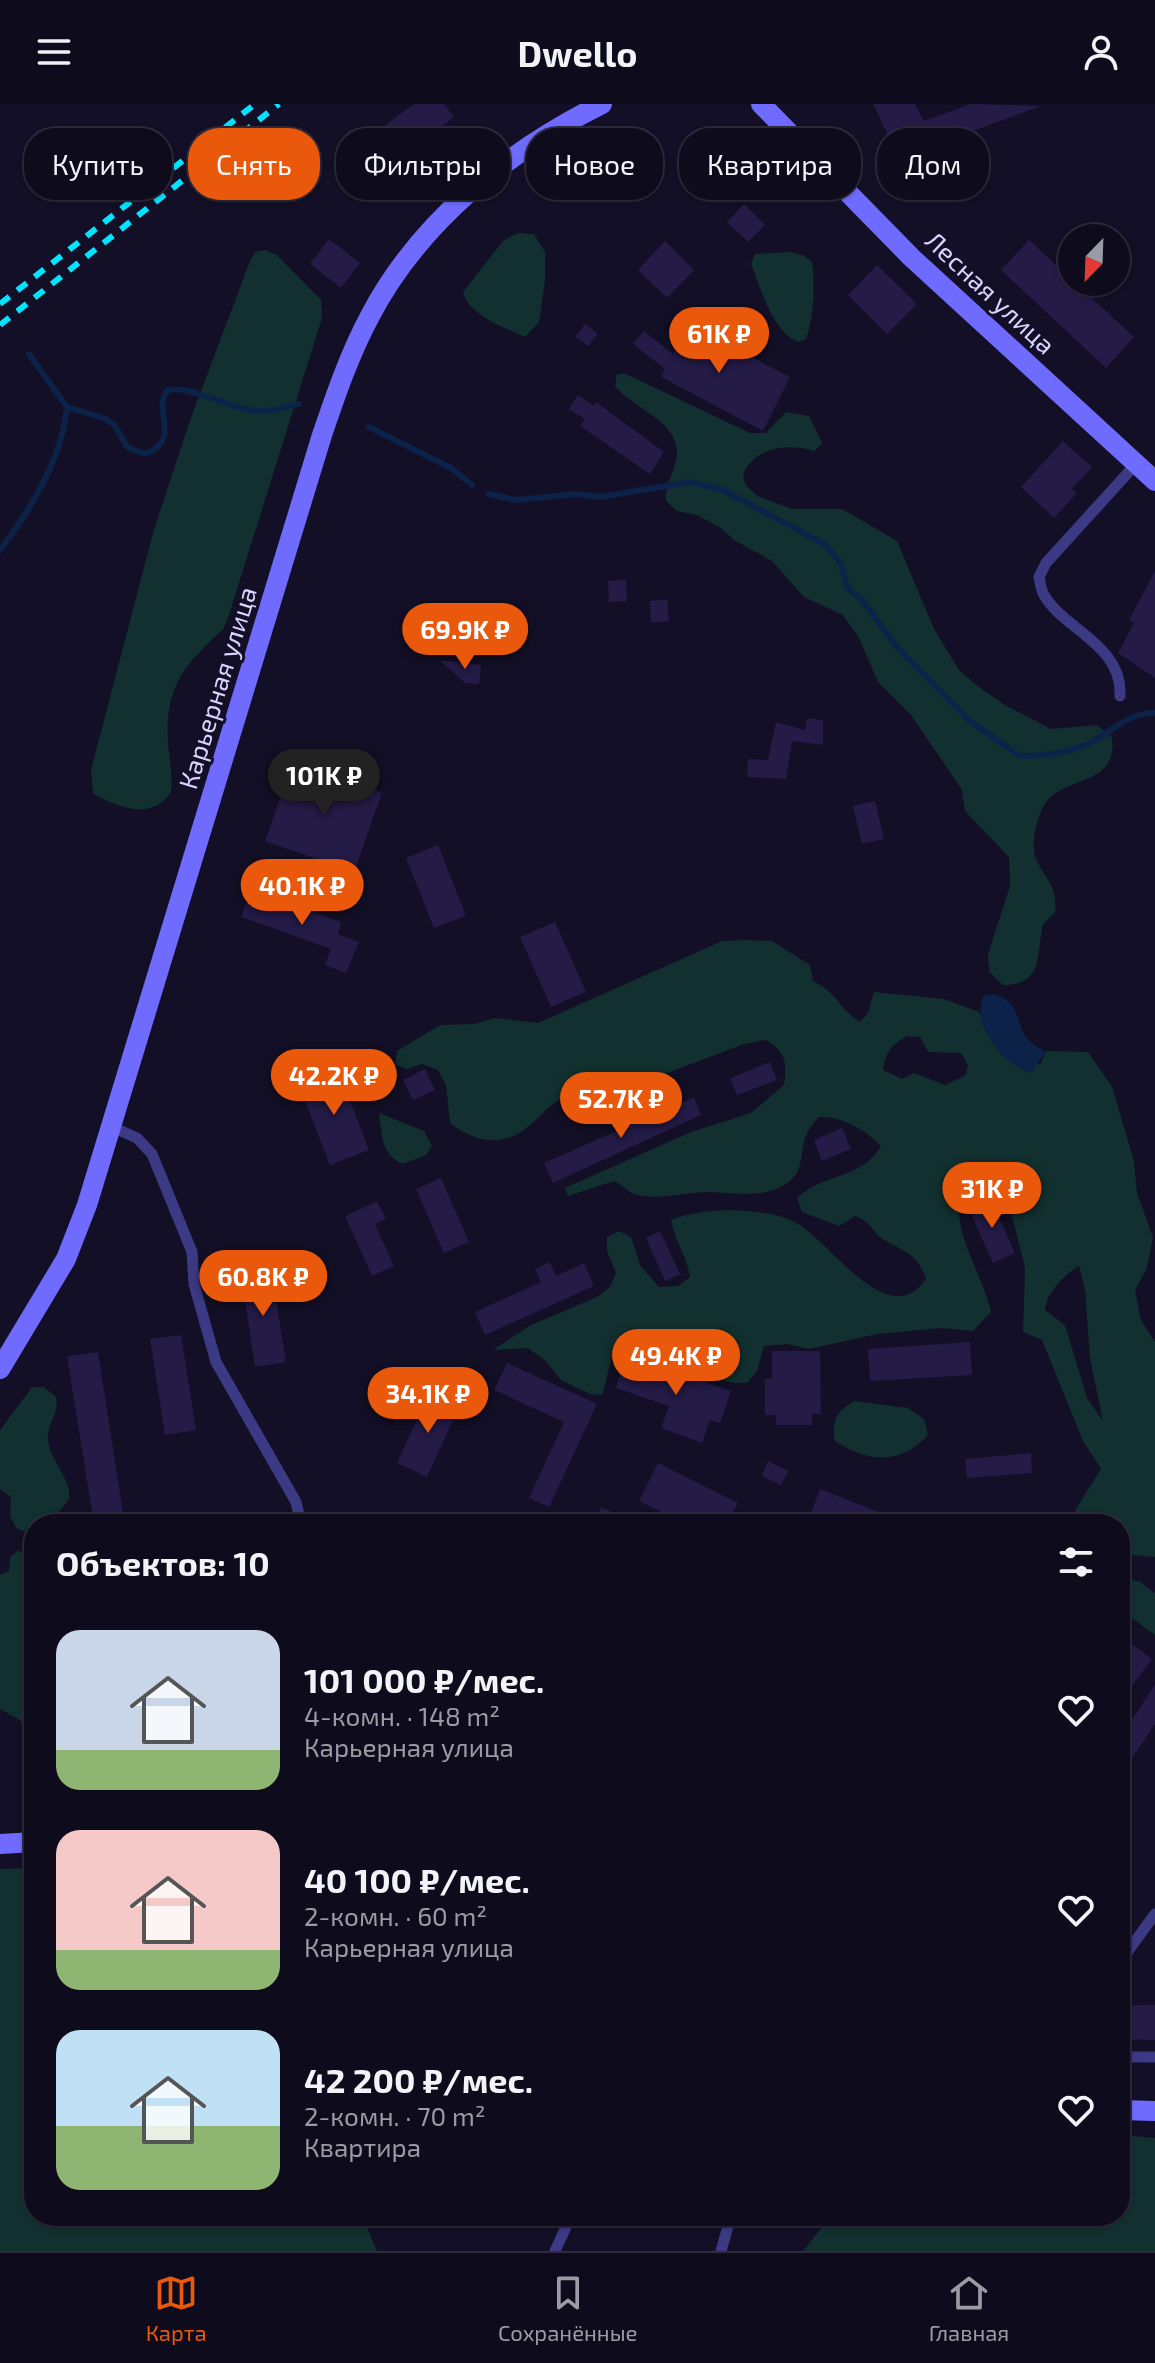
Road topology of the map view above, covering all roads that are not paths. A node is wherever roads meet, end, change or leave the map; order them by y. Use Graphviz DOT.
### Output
graph roads {
  1 [pos="602,104"];
  2 [pos="761,104"];
  3 [pos="1146,461"];
  4 [pos="1155,481"];
  5 [pos="1120,696"];
  6 [pos="112,1127"];
  7 [pos="0,1369"];
  8 [pos="299,1514"];
  9 [pos="24,1843"];
  10 [pos="0,1844"];
  11 [pos="1155,1914"];
  12 [pos="1130,1948"];
  13 [pos="1130,2057"];
  14 [pos="1155,2057"];
  15 [pos="1130,2110"];
  16 [pos="1155,2111"];
  17 [pos="566,2226"];
  18 [pos="728,2226"];
  19 [pos="555,2251"];
  20 [pos="721,2251"];
  1 -- 6 [label="main road, Карьерная улица"];
  2 -- 3 [label="main road, Лесная улица"];
  3 -- 4 [label="main road, Лесная улица"];
  3 -- 5 [label="lane"];
  6 -- 7 [label="main road, Карьерная улица"];
  6 -- 8 [label="lane"];
  9 -- 10 [label="main road"];
  11 -- 12 [label="lane"];
  13 -- 14 [label="lane"];
  15 -- 16 [label="main road"];
  17 -- 19 [label="lane"];
  18 -- 20 [label="lane"];
}
